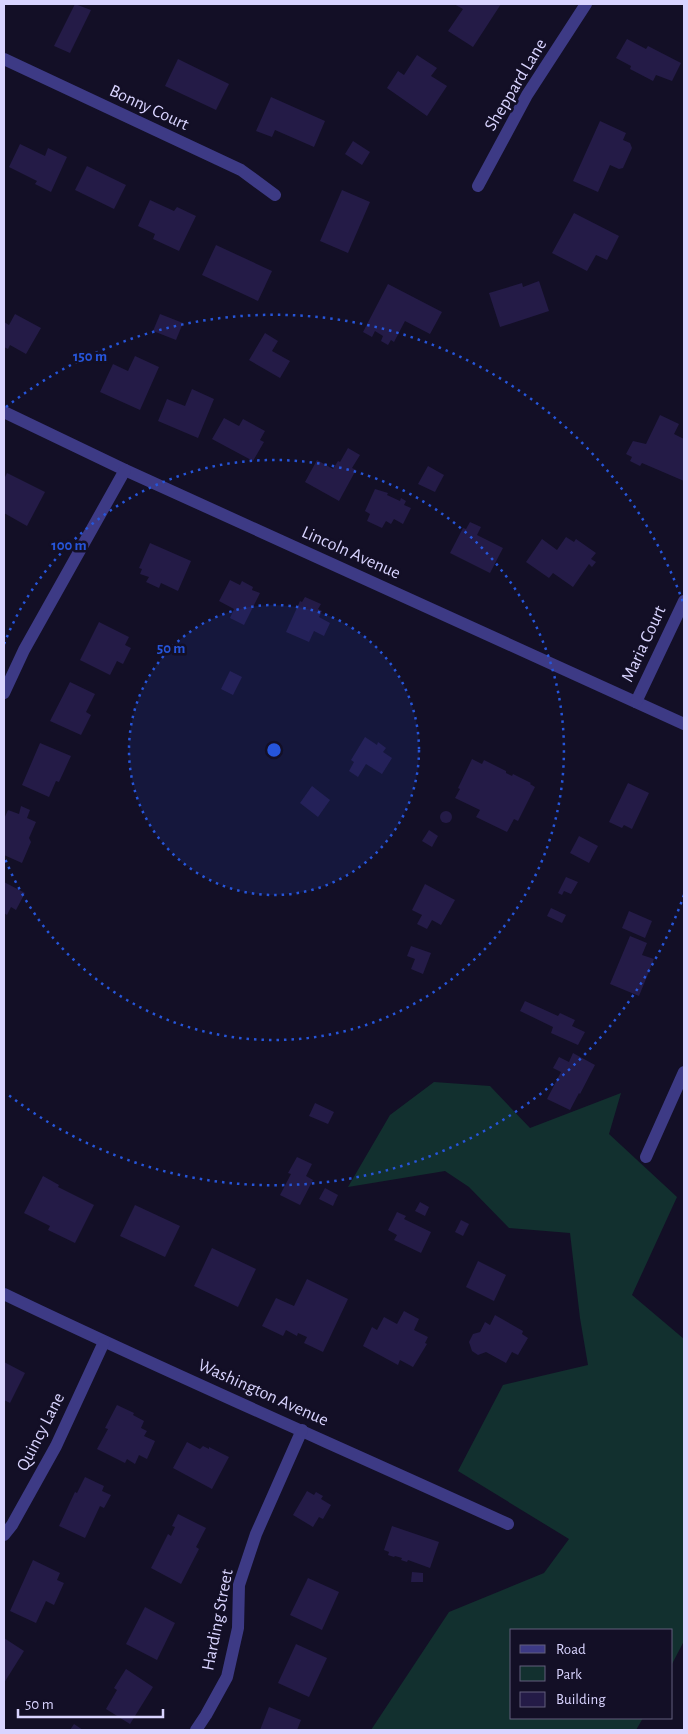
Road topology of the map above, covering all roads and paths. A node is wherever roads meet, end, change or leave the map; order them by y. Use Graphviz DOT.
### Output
graph roads {
  1 [pos="586,4"];
  2 [pos="4,59"];
  3 [pos="478,186"];
  4 [pos="275,195"];
  5 [pos="4,412"];
  6 [pos="125,470"];
  7 [pos="684,600"];
  8 [pos="4,693"];
  9 [pos="636,702"];
  10 [pos="684,724"];
  11 [pos="684,1072"];
  12 [pos="646,1157"];
  13 [pos="4,1294"];
  14 [pos="104,1342"];
  15 [pos="302,1430"];
  16 [pos="508,1524"];
  17 [pos="4,1535"];
  18 [pos="196,1730"];
  1 -- 3 [label="street, Sheppard Lane"];
  2 -- 4 [label="street, Bonny Court"];
  5 -- 6 [label="street, Lincoln Avenue"];
  6 -- 8 [label="street"];
  6 -- 9 [label="street, Lincoln Avenue"];
  7 -- 9 [label="street, Maria Court"];
  9 -- 10 [label="street, Lincoln Avenue"];
  11 -- 12 [label="street"];
  13 -- 14 [label="street, Washington Avenue"];
  14 -- 15 [label="street, Washington Avenue"];
  14 -- 17 [label="street, Quincy Lane"];
  15 -- 16 [label="street, Washington Avenue"];
  15 -- 18 [label="street, Harding Street"];
}
